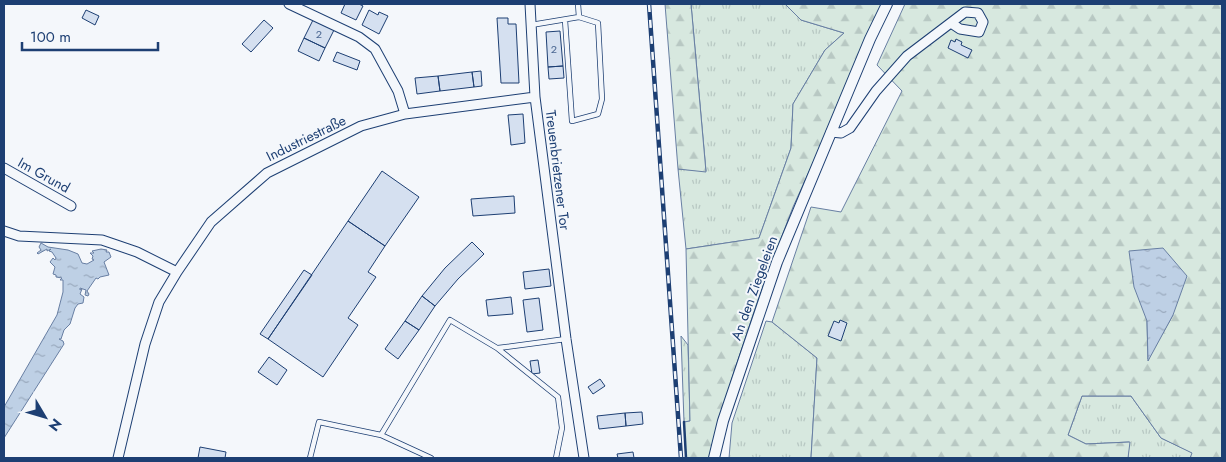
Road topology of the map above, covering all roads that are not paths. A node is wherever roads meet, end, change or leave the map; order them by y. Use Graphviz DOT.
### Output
graph roads {
  1 [pos="289,4"];
  2 [pos="530,4"];
  3 [pos="578,4"];
  4 [pos="887,4"];
  5 [pos="579,17"];
  6 [pos="565,20"];
  7 [pos="950,23"];
  8 [pos="531,25"];
  9 [pos="535,97"];
  10 [pos="405,114"];
  11 [pos="831,132"];
  12 [pos="4,168"];
  13 [pos="72,206"];
  14 [pos="4,231"];
  15 [pos="176,272"];
  16 [pos="566,339"];
  17 [pos="498,348"];
  18 [pos="381,435"];
  19 [pos="118,458"];
  20 [pos="310,458"];
  21 [pos="431,458"];
  22 [pos="556,458"];
  23 [pos="584,458"];
  24 [pos="714,458"];
  1 -- 10 [label="street"];
  2 -- 8 [label="street, Treuenbrietzener Tor"];
  3 -- 5 [label="lane"];
  4 -- 11 [label="street, An den Ziegeleien"];
  5 -- 6 [label="lane"];
  5 -- 6 [label="lane"];
  6 -- 8 [label="lane"];
  7 -- 11 [label="street"];
  8 -- 9 [label="street, Treuenbrietzener Tor"];
  9 -- 10 [label="street, Industriestraße"];
  9 -- 16 [label="street, Treuenbrietzener Tor"];
  10 -- 15 [label="street, Industriestraße"];
  11 -- 24 [label="street, An den Ziegeleien"];
  12 -- 13 [label="street, Im Grund"];
  14 -- 15 [label="street"];
  15 -- 19 [label="street, Industriestraße"];
  16 -- 17 [label="lane"];
  16 -- 23 [label="street, Treuenbrietzener Tor"];
  17 -- 18 [label="lane"];
  17 -- 22 [label="lane"];
  18 -- 20 [label="lane"];
  18 -- 21 [label="lane"];
}
